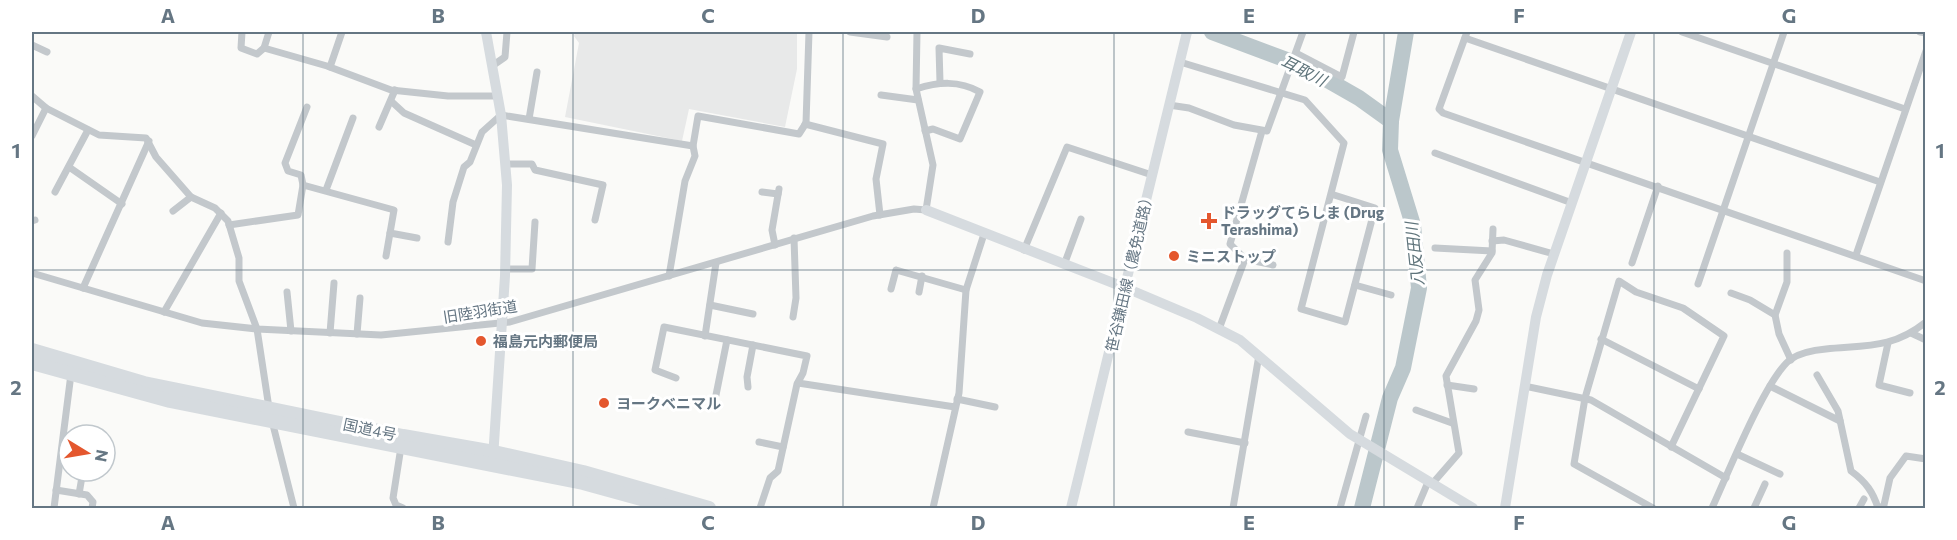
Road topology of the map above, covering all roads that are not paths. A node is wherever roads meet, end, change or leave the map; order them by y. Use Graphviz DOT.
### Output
graph roads {
  1 [pos="242,32"];
  2 [pos="269,32"];
  3 [pos="342,32"];
  4 [pos="486,32"];
  5 [pos="507,32"];
  6 [pos="809,32"];
  7 [pos="850,32"];
  8 [pos="917,32"];
  9 [pos="1187,32"];
  10 [pos="1303,32"];
  11 [pos="1354,32"];
  12 [pos="1631,32"];
  13 [pos="1682,32"];
  14 [pos="1784,32"];
  15 [pos="1920,32"];
  16 [pos="1926,33"];
  17 [pos="1466,35"];
  18 [pos="887,37"];
  19 [pos="32,45"];
  20 [pos="264,48"];
  21 [pos="1926,51"];
  22 [pos="47,52"];
  23 [pos="970,54"];
  24 [pos="1296,55"];
  25 [pos="1180,62"];
  26 [pos="1773,63"];
  27 [pos="492,66"];
  28 [pos="330,67"];
  29 [pos="537,72"];
  30 [pos="940,82"];
  31 [pos="916,89"];
  32 [pos="1611,89"];
  33 [pos="395,90"];
  34 [pos="1281,92"];
  35 [pos="881,95"];
  36 [pos="32,96"];
  37 [pos="498,96"];
  38 [pos="918,100"];
  39 [pos="391,101"];
  40 [pos="1169,105"];
  41 [pos="307,107"];
  42 [pos="46,108"];
  43 [pos="1905,109"];
  44 [pos="501,115"];
  45 [pos="353,118"];
  46 [pos="529,119"];
  47 [pos="805,124"];
  48 [pos="379,127"];
  49 [pos="88,130"];
  50 [pos="925,131"];
  51 [pos="1262,131"];
  52 [pos="1749,135"];
  53 [pos="32,136"];
  54 [pos="148,141"];
  55 [pos="476,145"];
  56 [pos="693,146"];
  57 [pos="1434,153"];
  58 [pos="1586,161"];
  59 [pos="506,164"];
  60 [pos="69,167"];
  61 [pos="1152,175"];
  62 [pos="1880,182"];
  63 [pos="303,185"];
  64 [pos="1658,186"];
  65 [pos="326,190"];
  66 [pos="56,192"];
  67 [pos="762,192"];
  68 [pos="1331,194"];
  69 [pos="192,197"];
  70 [pos="1572,203"];
  71 [pos="122,204"];
  72 [pos="926,210"];
  73 [pos="1724,210"];
  74 [pos="172,211"];
  75 [pos="221,213"];
  76 [pos="880,215"];
  77 [pos="1082,219"];
  78 [pos="595,220"];
  79 [pos="535,222"];
  80 [pos="229,225"];
  81 [pos="1492,229"];
  82 [pos="390,233"];
  83 [pos="984,234"];
  84 [pos="417,238"];
  85 [pos="794,238"];
  86 [pos="1492,241"];
  87 [pos="448,242"];
  88 [pos="775,244"];
  89 [pos="1435,248"];
  90 [pos="1024,250"];
  91 [pos="1492,251"];
  92 [pos="1787,253"];
  93 [pos="1554,254"];
  94 [pos="1856,255"];
  95 [pos="386,256"];
  96 [pos="1245,259"];
  97 [pos="716,263"];
  98 [pos="1632,263"];
  99 [pos="1064,265"];
  100 [pos="1273,265"];
  101 [pos="505,269"];
  102 [pos="32,273"];
  103 [pos="669,276"];
  104 [pos="922,276"];
  105 [pos="1926,281"];
  106 [pos="334,283"];
  107 [pos="1698,284"];
  108 [pos="1355,285"];
  109 [pos="83,288"];
  110 [pos="1126,288"];
  111 [pos="891,289"];
  112 [pos="966,290"];
  113 [pos="286,292"];
  114 [pos="919,292"];
  115 [pos="1731,293"];
  116 [pos="1391,295"];
  117 [pos="360,298"];
  118 [pos="710,304"];
  119 [pos="164,312"];
  120 [pos="753,314"];
  121 [pos="1775,315"];
  122 [pos="793,317"];
  123 [pos="502,322"];
  124 [pos="1926,322"];
  125 [pos="257,329"];
  126 [pos="1219,329"];
  127 [pos="291,331"];
  128 [pos="330,333"];
  129 [pos="1911,333"];
  130 [pos="357,334"];
  131 [pos="705,336"];
  132 [pos="1601,339"];
  133 [pos="727,340"];
  134 [pos="1926,340"];
  135 [pos="1888,343"];
  136 [pos="753,345"];
  137 [pos="32,350"];
  138 [pos="1259,355"];
  139 [pos="1791,360"];
  140 [pos="32,363"];
  141 [pos="71,374"];
  142 [pos="1818,375"];
  143 [pos="676,378"];
  144 [pos="798,383"];
  145 [pos="1447,385"];
  146 [pos="1524,386"];
  147 [pos="1770,386"];
  148 [pos="748,387"];
  149 [pos="1474,389"];
  150 [pos="1699,389"];
  151 [pos="1910,393"];
  152 [pos="716,395"];
  153 [pos="1585,398"];
  154 [pos="956,403"];
  155 [pos="995,407"];
  156 [pos="1416,410"];
  157 [pos="271,415"];
  158 [pos="1366,416"];
  159 [pos="1840,421"];
  160 [pos="67,423"];
  161 [pos="1452,423"];
  162 [pos="1188,432"];
  163 [pos="1360,441"];
  164 [pos="759,442"];
  165 [pos="1245,443"];
  166 [pos="401,447"];
  167 [pos="783,447"];
  168 [pos="1671,447"];
  169 [pos="1737,454"];
  170 [pos="493,458"];
  171 [pos="1926,459"];
  172 [pos="1780,474"];
  173 [pos="1725,478"];
  174 [pos="57,483"];
  175 [pos="81,483"];
  176 [pos="1430,483"];
  177 [pos="1765,484"];
  178 [pos="56,490"];
  179 [pos="79,494"];
  180 [pos="1864,500"];
  181 [pos="54,508"];
  182 [pos="92,508"];
  183 [pos="294,508"];
  184 [pos="404,508"];
  185 [pos="674,508"];
  186 [pos="710,508"];
  187 [pos="760,508"];
  188 [pos="933,508"];
  189 [pos="1071,508"];
  190 [pos="1233,508"];
  191 [pos="1340,508"];
  192 [pos="1416,508"];
  193 [pos="1473,508"];
  194 [pos="1505,508"];
  195 [pos="1653,508"];
  196 [pos="1712,508"];
  197 [pos="1754,508"];
  198 [pos="1859,508"];
  199 [pos="1879,508"];
  1 -- 20 [label="street"];
  2 -- 20 [label="street"];
  3 -- 28 [label="street"];
  4 -- 27 [label="street"];
  5 -- 27 [label="street"];
  6 -- 47 [label="street"];
  7 -- 18 [label="street"];
  8 -- 31 [label="street"];
  9 -- 25 [label="street, 笹谷鎌田線（農免道路）"];
  10 -- 24 [label="street"];
  11 -- 24 [label="street"];
  12 -- 32 [label="street"];
  13 -- 26 [label="street"];
  14 -- 26 [label="street"];
  15 -- 16 [label="street"];
  17 -- 32 [label="street"];
  17 -- 58 [label="street"];
  19 -- 22 [label="street"];
  20 -- 28 [label="street"];
  21 -- 43 [label="street"];
  23 -- 30 [label="street"];
  24 -- 34 [label="street"];
  25 -- 34 [label="street"];
  25 -- 40 [label="street, 笹谷鎌田線（農免道路）"];
  26 -- 43 [label="street"];
  26 -- 52 [label="street"];
  27 -- 37 [label="street"];
  28 -- 33 [label="street"];
  29 -- 46 [label="street"];
  30 -- 31 [label="street"];
  30 -- 50 [label="street"];
  31 -- 38 [label="street"];
  32 -- 52 [label="street"];
  32 -- 58 [label="street"];
  33 -- 37 [label="street"];
  33 -- 39 [label="street"];
  34 -- 51 [label="street"];
  34 -- 68 [label="street"];
  35 -- 38 [label="street"];
  36 -- 42 [label="street"];
  37 -- 44 [label="street"];
  38 -- 50 [label="street"];
  39 -- 48 [label="street"];
  39 -- 55 [label="street"];
  40 -- 51 [label="street"];
  40 -- 61 [label="street, 笹谷鎌田線（農免道路）"];
  41 -- 63 [label="street"];
  42 -- 49 [label="street"];
  42 -- 53 [label="street"];
  43 -- 62 [label="street"];
  44 -- 46 [label="street"];
  44 -- 55 [label="street"];
  44 -- 59 [label="street"];
  45 -- 65 [label="street"];
  46 -- 56 [label="street"];
  47 -- 56 [label="street"];
  47 -- 76 [label="street"];
  49 -- 54 [label="street"];
  49 -- 60 [label="street"];
  50 -- 72 [label="street"];
  51 -- 96 [label="street"];
  52 -- 62 [label="street"];
  52 -- 73 [label="street"];
  54 -- 69 [label="street"];
  54 -- 71 [label="street"];
  55 -- 87 [label="street"];
  56 -- 103 [label="street"];
  57 -- 70 [label="street"];
  58 -- 64 [label="street"];
  58 -- 70 [label="street"];
  59 -- 78 [label="street"];
  59 -- 101 [label="street"];
  60 -- 66 [label="street"];
  60 -- 71 [label="street"];
  61 -- 90 [label="street"];
  61 -- 110 [label="street, 笹谷鎌田線（農免道路）"];
  62 -- 94 [label="street"];
  63 -- 65 [label="street"];
  63 -- 80 [label="street"];
  64 -- 73 [label="street"];
  64 -- 98 [label="street"];
  65 -- 82 [label="street"];
  67 -- 88 [label="street"];
  68 -- 108 [label="street"];
  68 -- 108 [label="street"];
  69 -- 74 [label="street"];
  69 -- 75 [label="street"];
  70 -- 93 [label="street"];
  71 -- 109 [label="street"];
  72 -- 76 [label="street, 旧陸羽街道"];
  72 -- 83 [label="street"];
  73 -- 94 [label="street"];
  73 -- 107 [label="street"];
  75 -- 80 [label="street"];
  75 -- 119 [label="street"];
  76 -- 85 [label="street, 旧陸羽街道"];
  77 -- 99 [label="street"];
  79 -- 101 [label="street"];
  80 -- 125 [label="street"];
  81 -- 86 [label="street"];
  82 -- 84 [label="street"];
  82 -- 95 [label="street"];
  83 -- 90 [label="street"];
  83 -- 112 [label="street"];
  85 -- 88 [label="street, 旧陸羽街道"];
  85 -- 122 [label="street"];
  86 -- 91 [label="street"];
  86 -- 93 [label="street"];
  88 -- 97 [label="street, 旧陸羽街道"];
  89 -- 91 [label="street"];
  90 -- 99 [label="street"];
  91 -- 145 [label="street"];
  92 -- 121 [label="street"];
  93 -- 146 [label="street"];
  94 -- 105 [label="street"];
  96 -- 100 [label="street"];
  96 -- 126 [label="street"];
  97 -- 103 [label="street, 旧陸羽街道"];
  97 -- 118 [label="street"];
  99 -- 110 [label="street"];
  101 -- 123 [label="street"];
  102 -- 109 [label="street, 旧陸羽街道"];
  103 -- 123 [label="street, 旧陸羽街道"];
  104 -- 111 [label="street"];
  104 -- 112 [label="street"];
  104 -- 114 [label="street"];
  106 -- 128 [label="street"];
  108 -- 116 [label="street"];
  109 -- 119 [label="street, 旧陸羽街道"];
  110 -- 126 [label="street"];
  110 -- 189 [label="street, 笹谷鎌田線（農免道路）"];
  112 -- 154 [label="street"];
  113 -- 127 [label="street"];
  115 -- 121 [label="street"];
  117 -- 130 [label="street"];
  118 -- 120 [label="street"];
  118 -- 131 [label="street"];
  119 -- 125 [label="street, 旧陸羽街道"];
  121 -- 139 [label="street"];
  123 -- 130 [label="street, 旧陸羽街道"];
  123 -- 170 [label="street"];
  124 -- 129 [label="street"];
  125 -- 127 [label="street, 旧陸羽街道"];
  125 -- 157 [label="street"];
  126 -- 138 [label="street"];
  127 -- 128 [label="street, 旧陸羽街道"];
  128 -- 130 [label="street, 旧陸羽街道"];
  129 -- 134 [label="street"];
  129 -- 135 [label="street"];
  131 -- 133 [label="street"];
  131 -- 143 [label="street"];
  132 -- 150 [label="street"];
  132 -- 150 [label="street"];
  132 -- 153 [label="street"];
  133 -- 136 [label="street"];
  133 -- 152 [label="street"];
  135 -- 139 [label="street"];
  135 -- 151 [label="street"];
  136 -- 144 [label="street"];
  136 -- 148 [label="street"];
  137 -- 157 [label="highway, 国道4号"];
  138 -- 163 [label="street"];
  138 -- 165 [label="street"];
  139 -- 147 [label="street"];
  140 -- 141 [label="highway, 国道4号"];
  141 -- 157 [label="highway, 国道4号"];
  141 -- 160 [label="street"];
  142 -- 159 [label="street"];
  144 -- 154 [label="street"];
  144 -- 167 [label="street"];
  145 -- 149 [label="street"];
  145 -- 161 [label="street"];
  146 -- 153 [label="street"];
  146 -- 194 [label="street"];
  147 -- 159 [label="street"];
  147 -- 169 [label="street"];
  150 -- 168 [label="street"];
  153 -- 168 [label="street"];
  153 -- 195 [label="street"];
  154 -- 155 [label="street"];
  154 -- 188 [label="street"];
  156 -- 161 [label="street"];
  157 -- 166 [label="highway, 国道4号"];
  157 -- 170 [label="highway, 国道4号"];
  157 -- 183 [label="street"];
  158 -- 163 [label="street"];
  159 -- 199 [label="street"];
  161 -- 176 [label="street"];
  162 -- 165 [label="street"];
  163 -- 176 [label="street"];
  163 -- 191 [label="street"];
  164 -- 167 [label="street"];
  165 -- 190 [label="street"];
  166 -- 170 [label="highway, 国道4号"];
  166 -- 184 [label="street"];
  167 -- 187 [label="street"];
  168 -- 173 [label="street"];
  169 -- 172 [label="street"];
  169 -- 173 [label="street"];
  170 -- 185 [label="highway, 国道4号"];
  170 -- 186 [label="highway, 国道4号"];
  171 -- 199 [label="street"];
  173 -- 196 [label="street"];
  174 -- 178 [label="street"];
  175 -- 179 [label="street"];
  176 -- 192 [label="street"];
  176 -- 193 [label="street"];
  177 -- 197 [label="street"];
  178 -- 179 [label="street"];
  178 -- 181 [label="street"];
  179 -- 182 [label="street"];
  180 -- 198 [label="street"];
}
